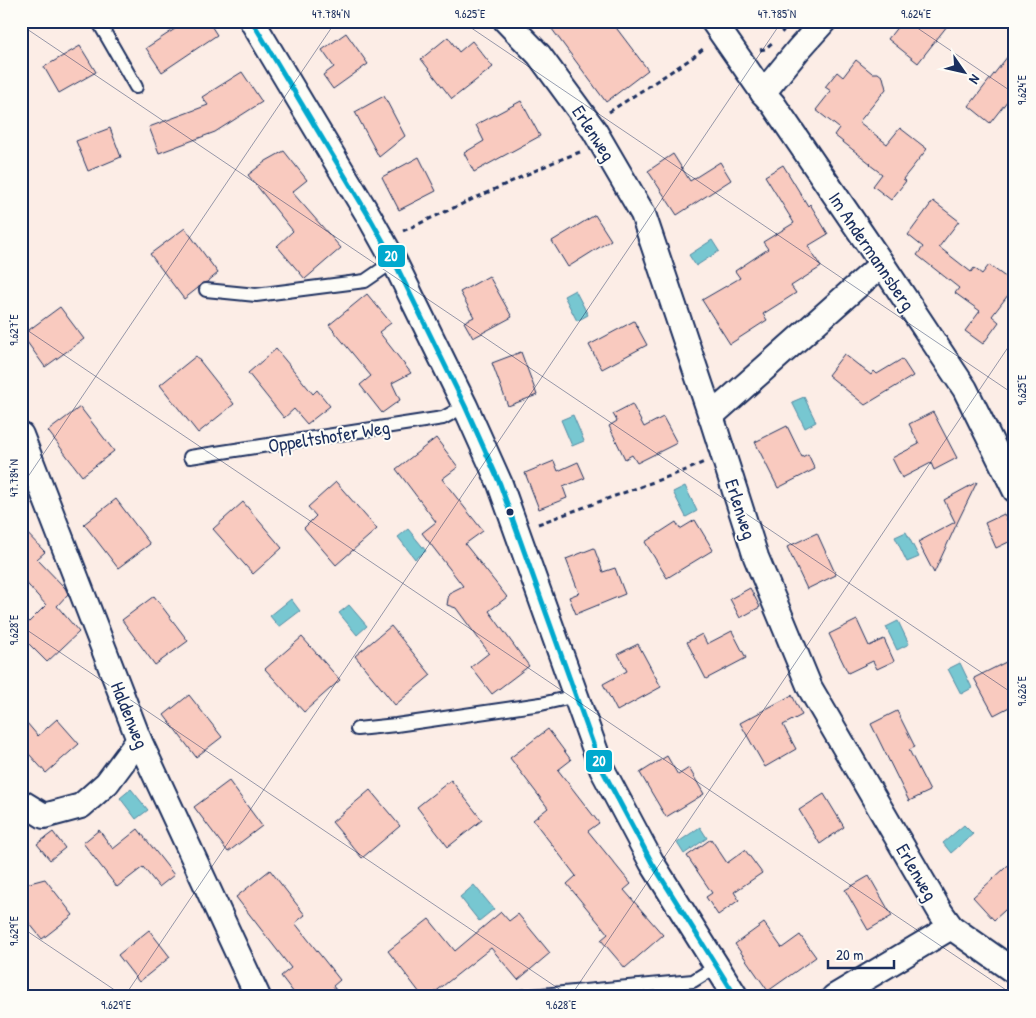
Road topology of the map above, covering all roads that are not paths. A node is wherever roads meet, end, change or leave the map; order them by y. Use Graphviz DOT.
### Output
graph roads {
  1 [pos="98,21"];
  2 [pos="252,21"];
  3 [pos="506,21"];
  4 [pos="713,21"];
  5 [pos="824,21"];
  6 [pos="136,86"];
  7 [pos="763,93"];
  8 [pos="394,261"];
  9 [pos="882,264"];
  10 [pos="206,290"];
  11 [pos="465,406"];
  12 [pos="711,416"];
  13 [pos="21,435"];
  14 [pos="190,457"];
  15 [pos="1015,490"];
  16 [pos="576,696"];
  17 [pos="357,729"];
  18 [pos="139,740"];
  19 [pos="21,802"];
  20 [pos="951,927"];
  21 [pos="717,966"];
  22 [pos="1015,972"];
  23 [pos="254,994"];
  24 [pos="520,997"];
  25 [pos="736,997"];
  26 [pos="834,997"];
  1 -- 6 [label="lane"];
  2 -- 8 [label="street"];
  3 -- 12 [label="street, Erlenweg"];
  4 -- 7 [label="street, Im Andermannsberg"];
  5 -- 7 [label="street"];
  7 -- 9 [label="street, Im Andermannsberg"];
  8 -- 10 [label="lane"];
  8 -- 11 [label="street"];
  9 -- 12 [label="street"];
  9 -- 15 [label="street, Im Andermannsberg"];
  11 -- 14 [label="lane, Oppeltshofer Weg"];
  11 -- 16 [label="street"];
  12 -- 20 [label="street, Erlenweg"];
  13 -- 18 [label="street, Haldenweg"];
  16 -- 17 [label="lane"];
  16 -- 21 [label="street"];
  18 -- 19 [label="street"];
  18 -- 23 [label="street, Haldenweg"];
  20 -- 22 [label="street, Erlenweg"];
  20 -- 26 [label="street"];
  21 -- 24 [label="lane"];
  21 -- 25 [label="street"];
}
